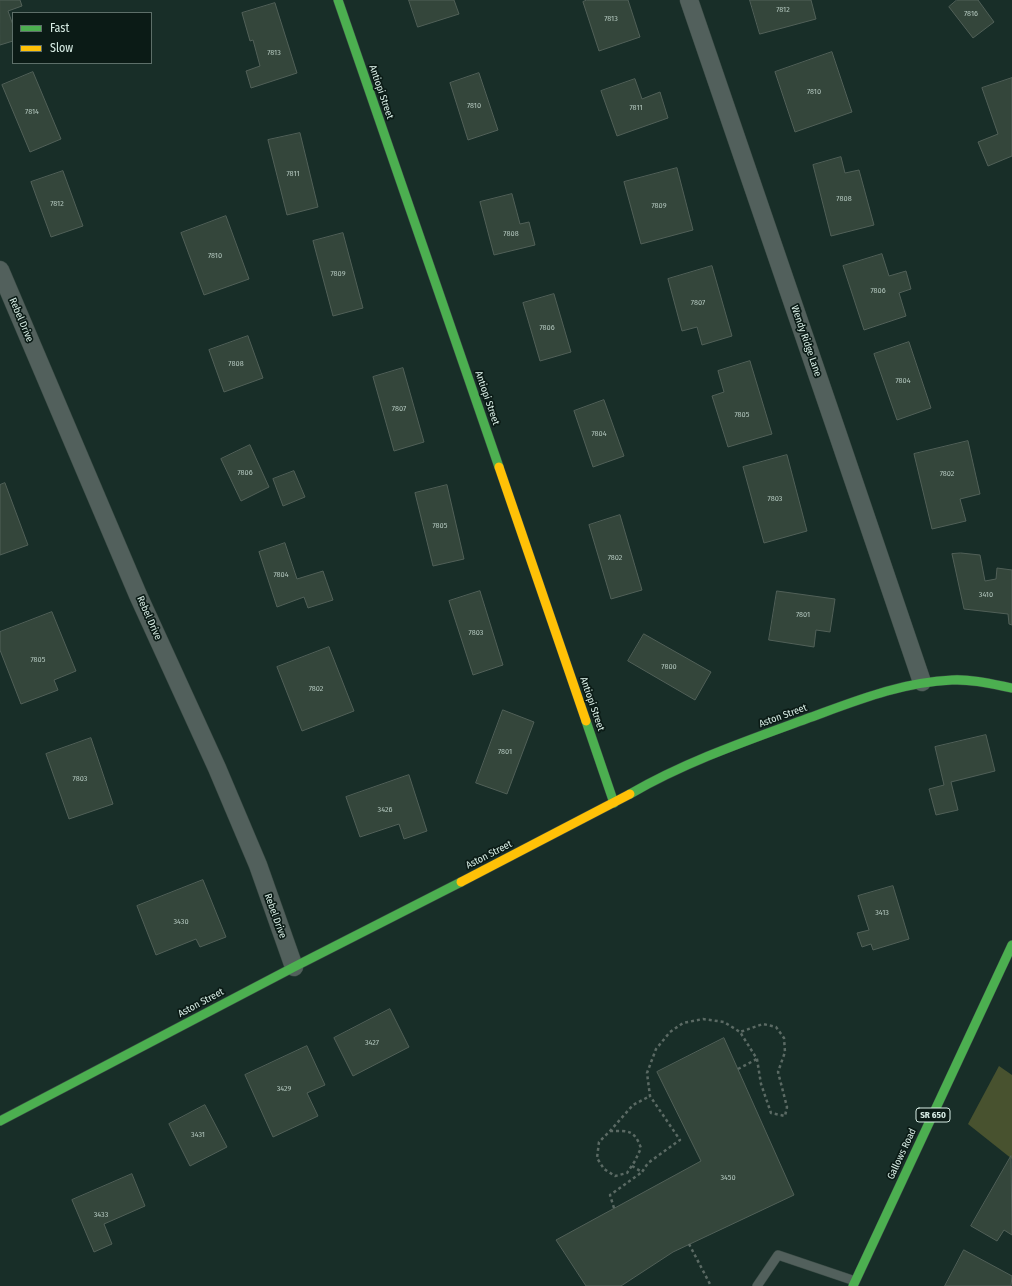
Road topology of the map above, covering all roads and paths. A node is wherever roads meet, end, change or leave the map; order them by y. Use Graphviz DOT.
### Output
graph roads {
  1 [pos="338,0"];
  2 [pos="689,0"];
  3 [pos="0,270"];
  4 [pos="922,682"];
  5 [pos="1012,688"];
  6 [pos="614,803"];
  7 [pos="1012,945"];
  8 [pos="294,967"];
  9 [pos="740,1032"];
  10 [pos="757,1059"];
  11 [pos="738,1069"];
  12 [pos="650,1096"];
  13 [pos="0,1122"];
  14 [pos="610,1131"];
  15 [pos="632,1166"];
  16 [pos="642,1172"];
  17 [pos="614,1208"];
  18 [pos="689,1244"];
  19 [pos="854,1284"];
  20 [pos="711,1286"];
  21 [pos="758,1286"];
  1 -- 6 [label="street, Antiopi Street"];
  2 -- 4 [label="street, Wendy Ridge Lane"];
  3 -- 8 [label="street, Rebel Drive"];
  4 -- 5 [label="street, Aston Street"];
  4 -- 6 [label="street, Aston Street"];
  6 -- 8 [label="street, Aston Street"];
  7 -- 19 [label="street, Gallows Road / SR 650"];
  8 -- 13 [label="street, Aston Street"];
  9 -- 10 [label="path"];
  9 -- 10 [label="path"];
  9 -- 12 [label="path"];
  10 -- 11 [label="path"];
  12 -- 14 [label="path"];
  12 -- 16 [label="path"];
  14 -- 15 [label="path"];
  14 -- 15 [label="path"];
  15 -- 16 [label="path"];
  16 -- 17 [label="path"];
  18 -- 20 [label="path"];
  19 -- 21 [label="lane"];
}
